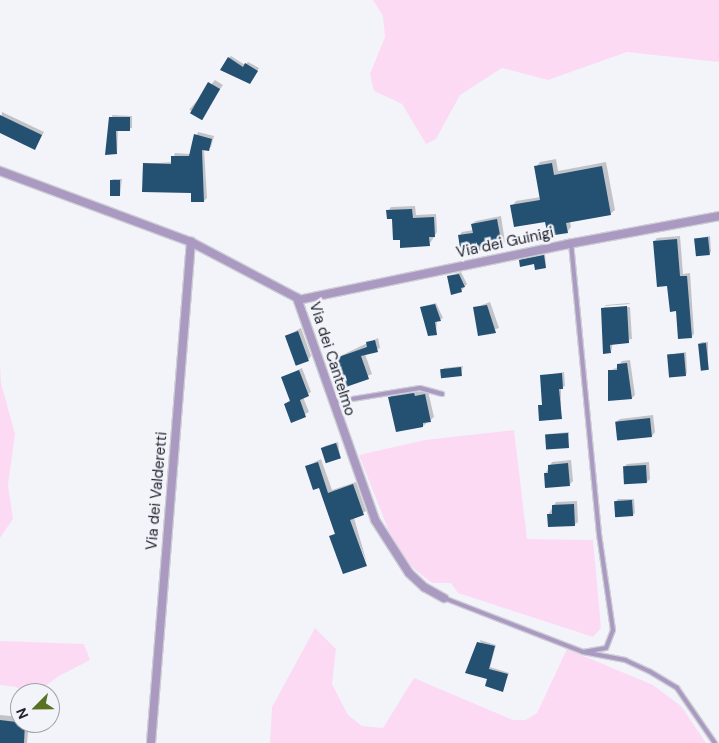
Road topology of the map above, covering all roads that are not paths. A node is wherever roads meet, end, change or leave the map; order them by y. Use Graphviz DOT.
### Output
graph roads {
  1 [pos="0,172"];
  2 [pos="719,216"];
  3 [pos="190,242"];
  4 [pos="571,243"];
  5 [pos="298,300"];
  6 [pos="442,394"];
  7 [pos="332,402"];
  8 [pos="444,598"];
  9 [pos="583,652"];
  10 [pos="151,743"];
  11 [pos="715,743"];
  1 -- 3 [label="street, Via dei Cantelmo"];
  2 -- 4 [label="street, Via dei Guinigi"];
  3 -- 5 [label="street, Via dei Cantelmo"];
  3 -- 10 [label="street, Via dei Valderetti"];
  4 -- 5 [label="street, Via dei Guinigi"];
  4 -- 9 [label="lane"];
  5 -- 7 [label="street, Via dei Cantelmo"];
  6 -- 7 [label="lane"];
  7 -- 8 [label="street, Via dei Cantelmo"];
  8 -- 9 [label="lane"];
  9 -- 11 [label="lane"];
}
